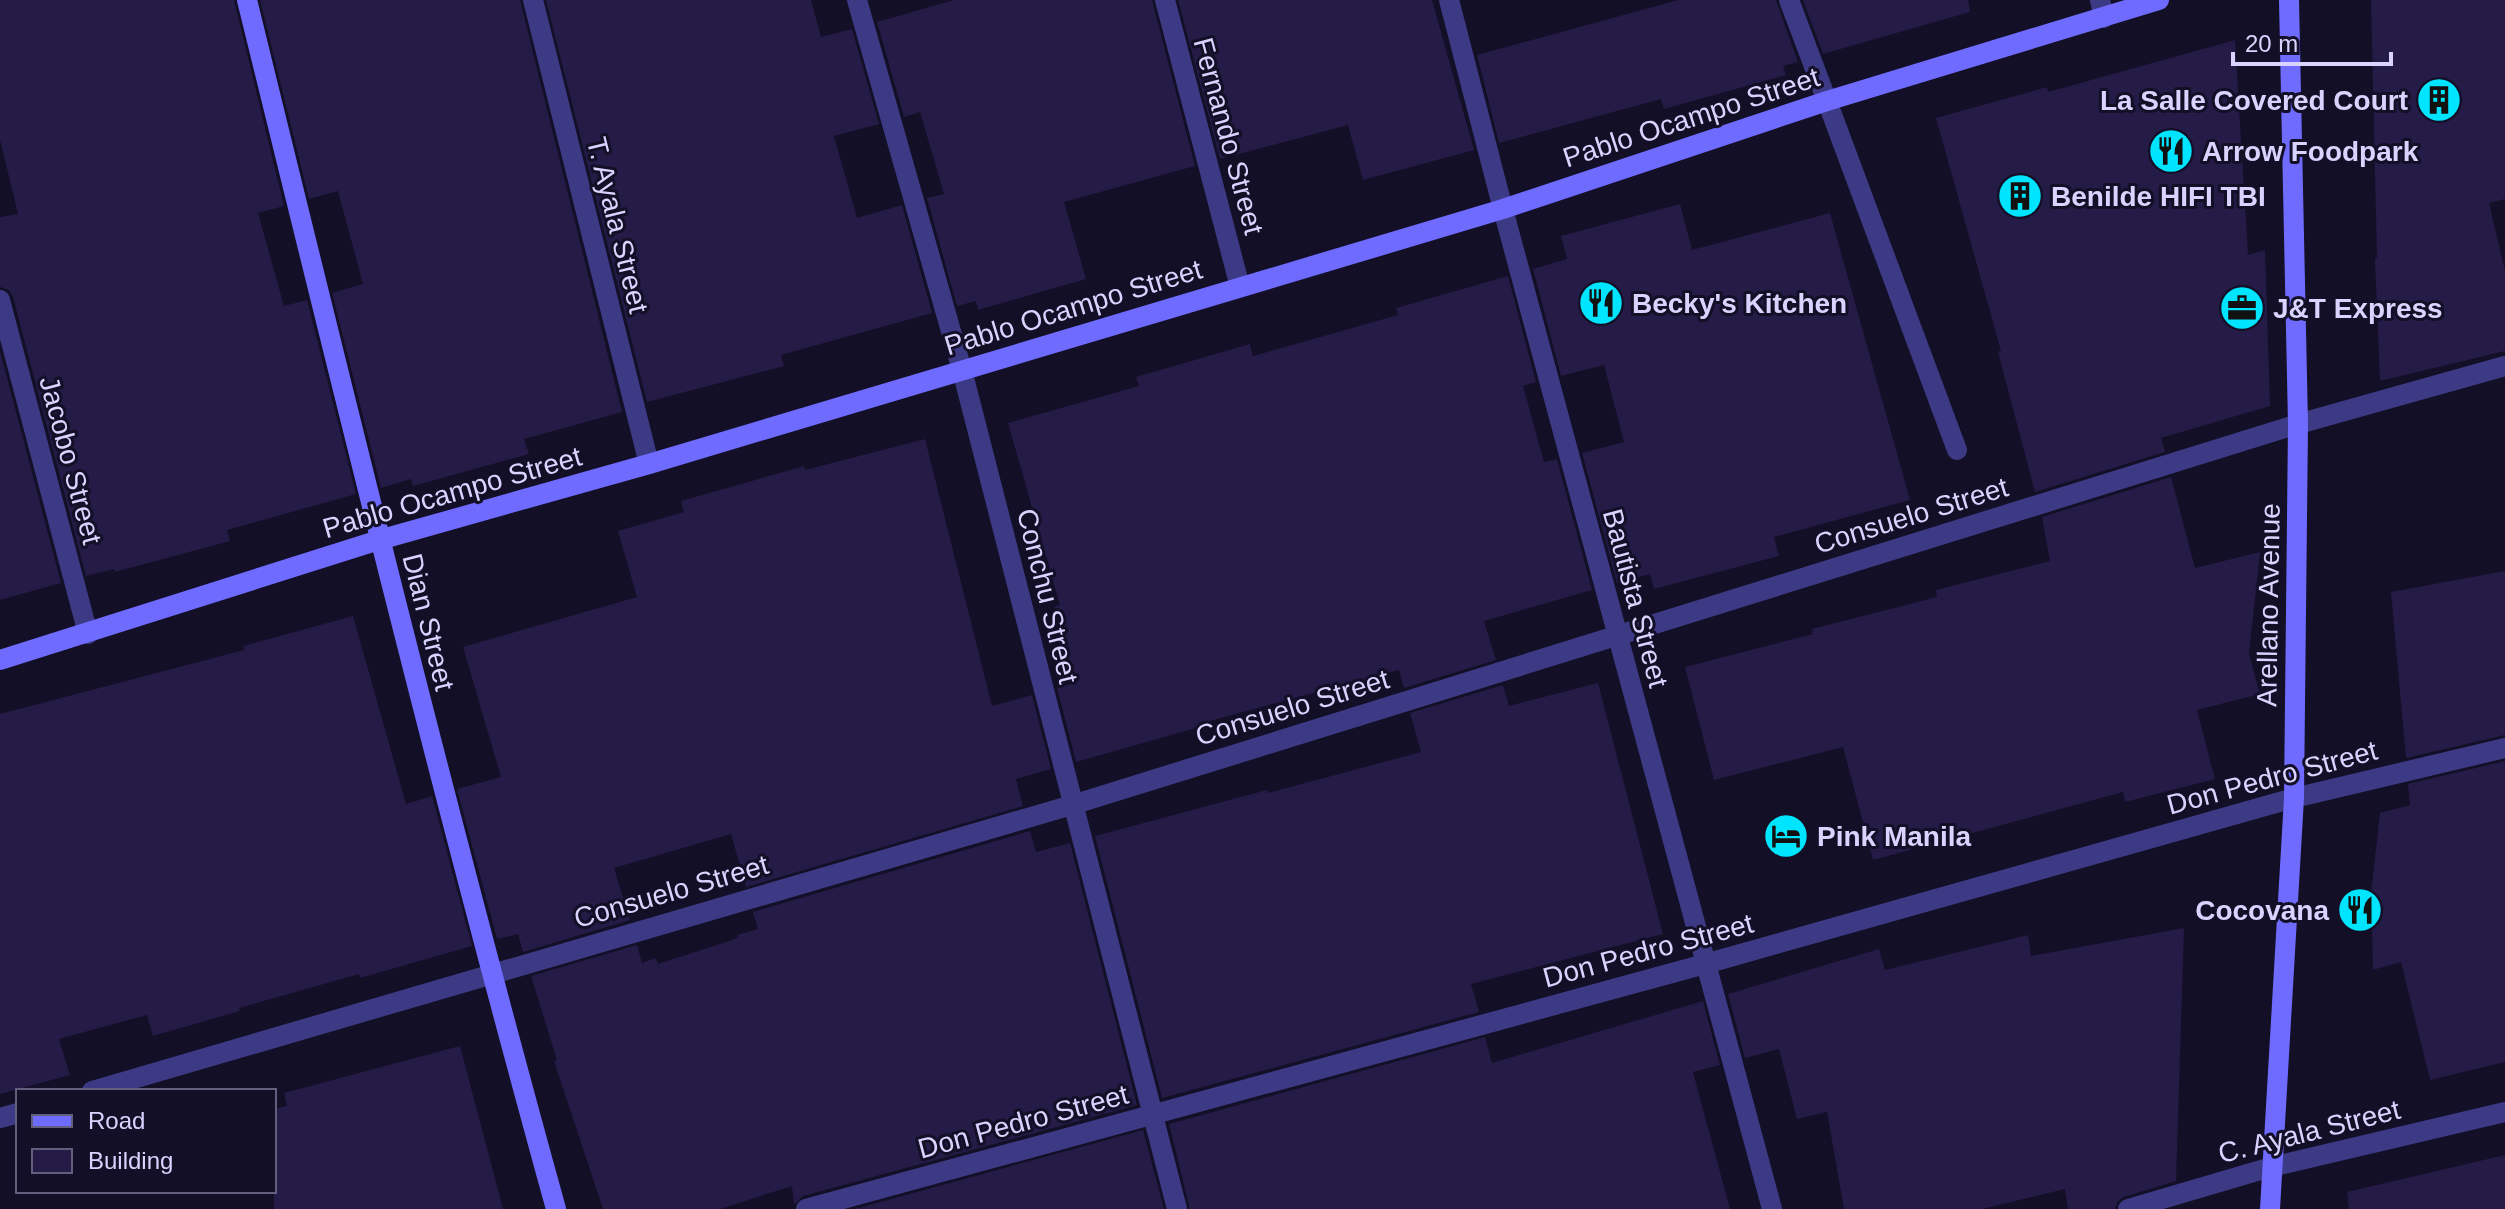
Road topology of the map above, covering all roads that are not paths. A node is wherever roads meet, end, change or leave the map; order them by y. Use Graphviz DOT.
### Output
graph roads {
  1 [pos="247,0"];
  2 [pos="533,0"];
  3 [pos="857,0"];
  4 [pos="1165,0"];
  5 [pos="1449,0"];
  6 [pos="1789,0"];
  7 [pos="2159,0"];
  8 [pos="2289,0"];
  9 [pos="2102,9"];
  10 [pos="1827,101"];
  11 [pos="1503,209"];
  12 [pos="1240,287"];
  13 [pos="0,300"];
  14 [pos="2505,366"];
  15 [pos="962,370"];
  16 [pos="2298,424"];
  17 [pos="1957,450"];
  18 [pos="649,464"];
  19 [pos="379,540"];
  20 [pos="88,634"];
  21 [pos="1617,635"];
  22 [pos="0,660"];
  23 [pos="2505,748"];
  24 [pos="2294,798"];
  25 [pos="1072,805"];
  26 [pos="1705,964"];
  27 [pos="491,973"];
  28 [pos="99,1089"];
  29 [pos="2505,1112"];
  30 [pos="1152,1115"];
  31 [pos="2271,1167"];
  32 [pos="556,1209"];
  33 [pos="806,1209"];
  34 [pos="1177,1209"];
  35 [pos="1772,1209"];
  36 [pos="2128,1209"];
  37 [pos="2270,1209"];
  1 -- 19 [label="main road, Dian Street"];
  2 -- 18 [label="street, T. Ayala Street"];
  3 -- 15 [label="street, Conchu Street"];
  4 -- 12 [label="street, Fernando Street"];
  5 -- 11 [label="street, Bautista Street"];
  6 -- 10 [label="street"];
  7 -- 9 [label="main road, Pablo Ocampo Street"];
  8 -- 16 [label="main road, Arellano Avenue"];
  9 -- 10 [label="main road, Pablo Ocampo Street"];
  10 -- 11 [label="main road, Pablo Ocampo Street"];
  10 -- 17 [label="street"];
  11 -- 12 [label="main road, Pablo Ocampo Street"];
  11 -- 21 [label="street, Bautista Street"];
  12 -- 15 [label="main road, Pablo Ocampo Street"];
  13 -- 20 [label="street, Jacobo Street"];
  14 -- 16 [label="street, Consuelo Street"];
  15 -- 18 [label="main road, Pablo Ocampo Street"];
  15 -- 25 [label="street, Conchu Street"];
  16 -- 21 [label="street, Consuelo Street"];
  16 -- 24 [label="main road, Arellano Avenue"];
  18 -- 19 [label="main road, Pablo Ocampo Street"];
  19 -- 20 [label="main road, Pablo Ocampo Street"];
  19 -- 27 [label="main road, Dian Street"];
  20 -- 22 [label="main road, Pablo Ocampo Street"];
  21 -- 25 [label="street, Consuelo Street"];
  21 -- 26 [label="street, Bautista Street"];
  23 -- 24 [label="street, Don Pedro Street"];
  24 -- 26 [label="street, Don Pedro Street"];
  24 -- 31 [label="main road, Arellano Avenue"];
  25 -- 27 [label="street, Consuelo Street"];
  25 -- 30 [label="street, Conchu Street"];
  26 -- 30 [label="street, Don Pedro Street"];
  26 -- 35 [label="street, Bautista Street"];
  27 -- 28 [label="street, Consuelo Street"];
  27 -- 32 [label="main road, Dian Street"];
  29 -- 31 [label="street, C. Ayala Street"];
  30 -- 33 [label="street, Don Pedro Street"];
  30 -- 34 [label="street, Conchu Street"];
  31 -- 36 [label="street, C. Ayala Street"];
  31 -- 37 [label="main road, Arellano Avenue"];
}
